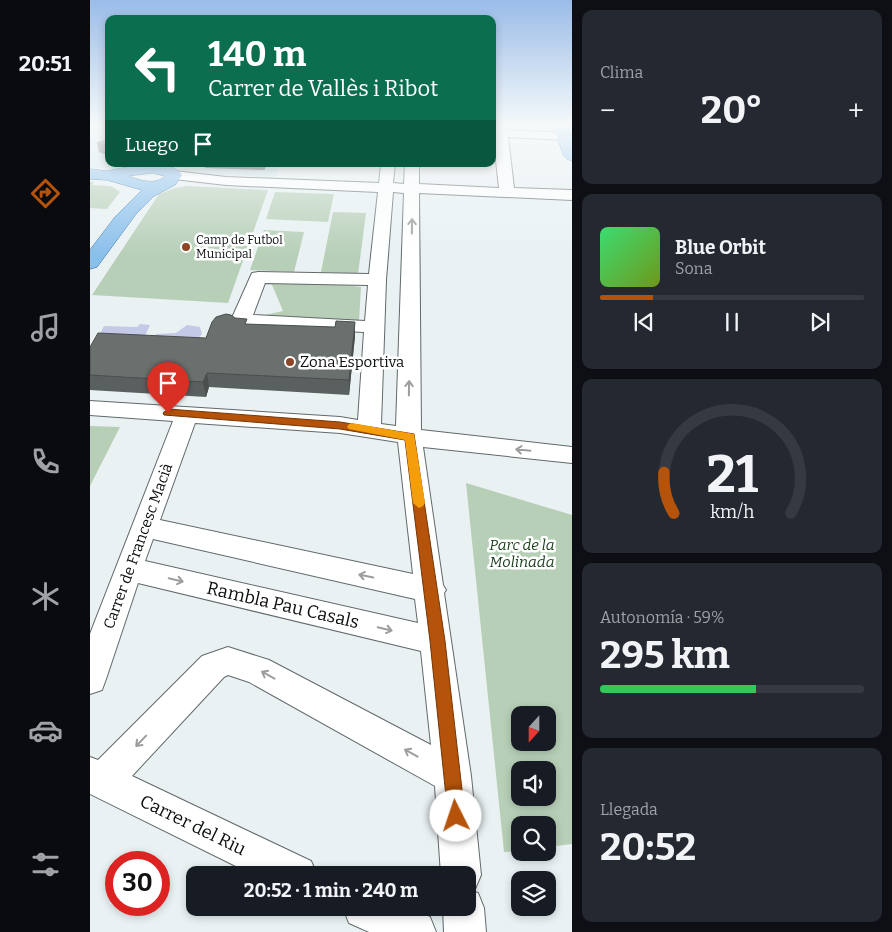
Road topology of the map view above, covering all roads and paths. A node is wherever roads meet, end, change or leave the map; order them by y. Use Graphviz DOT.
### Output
graph roads {
  1 [pos="388,168"];
  2 [pos="412,168"];
  3 [pos="503,168"];
  4 [pos="90,174"];
  5 [pos="154,174"];
  6 [pos="386,188"];
  7 [pos="413,189"];
  8 [pos="507,193"];
  9 [pos="552,195"];
  10 [pos="572,195"];
  11 [pos="572,199"];
  12 [pos="120,222"];
  13 [pos="90,263"];
  14 [pos="377,280"];
  15 [pos="273,305"];
  16 [pos="245,321"];
  17 [pos="375,327"];
  18 [pos="90,408"];
  19 [pos="187,414"];
  20 [pos="369,429"];
  21 [pos="410,437"];
  22 [pos="572,455"];
  23 [pos="144,527"];
  24 [pos="128,569"];
  25 [pos="430,590"];
  26 [pos="437,641"];
  27 [pos="90,679"];
  28 [pos="454,776"];
  29 [pos="96,778"];
  30 [pos="278,866"];
  31 [pos="460,866"];
  32 [pos="381,916"];
  33 [pos="464,916"];
  34 [pos="415,932"];
  35 [pos="465,932"];
  1 -- 6 [label="street"];
  2 -- 7 [label="street"];
  3 -- 8 [label="street"];
  4 -- 5 [label="main road"];
  5 -- 6 [label="street"];
  5 -- 12 [label="main road"];
  5 -- 12 [label="main road"];
  6 -- 7 [label="street"];
  6 -- 14 [label="street"];
  7 -- 8 [label="street"];
  21 -- 7 [label="street, one-way"];
  8 -- 9 [label="street"];
  9 -- 10 [label="street"];
  9 -- 11 [label="street"];
  12 -- 13 [label="main road"];
  14 -- 16 [label="street"];
  14 -- 17 [label="street"];
  15 -- 16 [label="street"];
  16 -- 17 [label="street"];
  17 -- 20 [label="street"];
  18 -- 19 [label="street"];
  19 -- 20 [label="street"];
  19 -- 23 [label="street, Carrer de Francesc Macià"];
  20 -- 21 [label="street"];
  22 -- 21 [label="street, one-way"];
  21 -- 25 [label="street"];
  23 -- 24 [label="street, Carrer de Francesc Macià"];
  25 -- 23 [label="street, one-way"];
  24 -- 26 [label="street, Rambla Pau Casals, one-way"];
  24 -- 27 [label="street, Carrer de Francesc Macià"];
  25 -- 26 [label="street"];
  26 -- 28 [label="street"];
  28 -- 29 [label="street, one-way"];
  28 -- 31 [label="street"];
  29 -- 30 [label="street, Carrer del Riu"];
  32 -- 34 [label="street"];
  33 -- 35 [label="street"];
}
